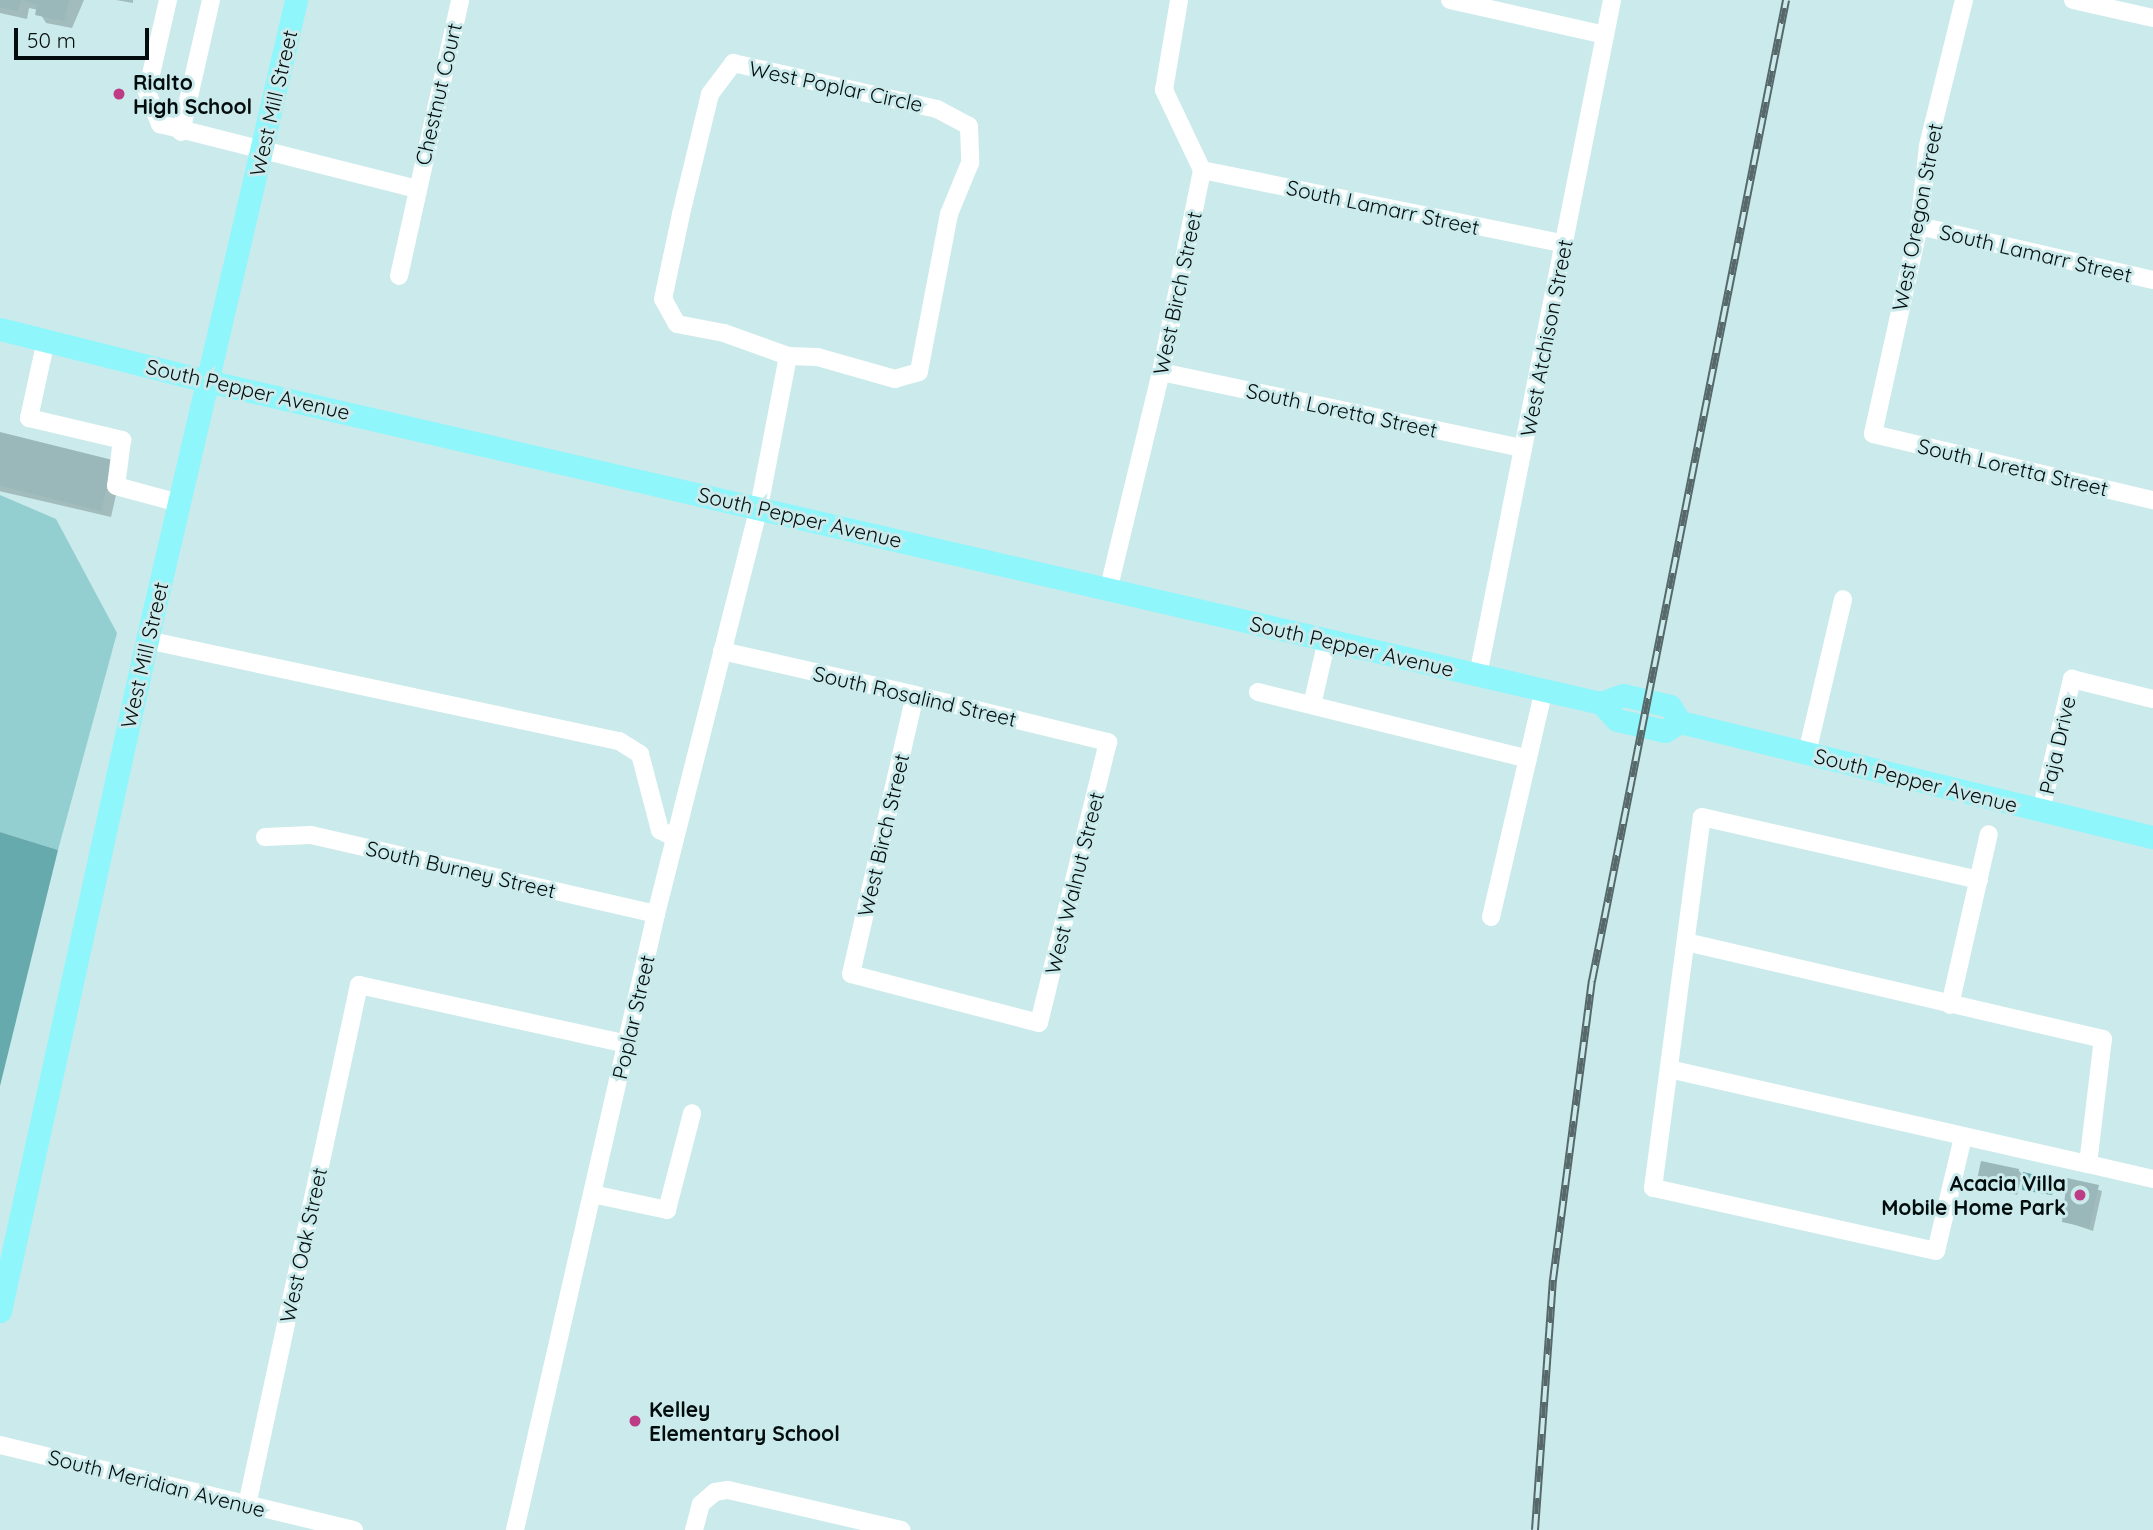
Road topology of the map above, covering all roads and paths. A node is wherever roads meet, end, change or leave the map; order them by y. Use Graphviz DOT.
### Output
graph roads {
  1 [pos="168,0"];
  2 [pos="211,0"];
  3 [pos="296,0"];
  4 [pos="460,0"];
  5 [pos="1179,0"];
  6 [pos="1450,0"];
  7 [pos="1612,0"];
  8 [pos="1964,0"];
  9 [pos="2073,0"];
  10 [pos="2153,18"];
  11 [pos="1605,35"];
  12 [pos="181,132"];
  13 [pos="263,150"];
  14 [pos="1202,170"];
  15 [pos="416,189"];
  16 [pos="1919,226"];
  17 [pos="1565,244"];
  18 [pos="399,276"];
  19 [pos="2153,280"];
  20 [pos="0,329"];
  21 [pos="47,340"];
  22 [pos="788,356"];
  23 [pos="1161,372"];
  24 [pos="207,381"];
  25 [pos="1873,434"];
  26 [pos="1523,448"];
  27 [pos="2153,500"];
  28 [pos="179,503"];
  29 [pos="759,507"];
  30 [pos="1108,591"];
  31 [pos="1843,599"];
  32 [pos="147,640"];
  33 [pos="1327,640"];
  34 [pos="722,651"];
  35 [pos="1478,675"];
  36 [pos="1544,690"];
  37 [pos="1258,692"];
  38 [pos="915,695"];
  39 [pos="2153,699"];
  40 [pos="1312,705"];
  41 [pos="1108,742"];
  42 [pos="1807,753"];
  43 [pos="1528,758"];
  44 [pos="2041,811"];
  45 [pos="1989,834"];
  46 [pos="265,837"];
  47 [pos="2153,837"];
  48 [pos="675,838"];
  49 [pos="1979,880"];
  50 [pos="656,914"];
  51 [pos="1491,917"];
  52 [pos="1686,942"];
  53 [pos="1950,1005"];
  54 [pos="1039,1023"];
  55 [pos="627,1044"];
  56 [pos="1669,1069"];
  57 [pos="692,1113"];
  58 [pos="1963,1138"];
  59 [pos="2088,1164"];
  60 [pos="2153,1180"];
  61 [pos="592,1194"];
  62 [pos="0,1311"];
  63 [pos="0,1445"];
  64 [pos="247,1505"];
  65 [pos="354,1530"];
  66 [pos="515,1530"];
  67 [pos="694,1530"];
  68 [pos="901,1530"];
  1 -- 12 [label="street"];
  2 -- 12 [label="street"];
  3 -- 13 [label="main road, West Mill Street"];
  4 -- 15 [label="street, Chestnut Court"];
  5 -- 14 [label="street"];
  6 -- 11 [label="street"];
  7 -- 11 [label="street, West Atchison Street"];
  8 -- 16 [label="street, West Oregon Street"];
  9 -- 10 [label="street"];
  11 -- 17 [label="street, West Atchison Street"];
  12 -- 13 [label="street, Chestnut Court"];
  13 -- 15 [label="street, Chestnut Court"];
  13 -- 24 [label="main road, West Mill Street"];
  14 -- 17 [label="street, South Lamarr Street"];
  14 -- 23 [label="street, West Birch Street"];
  15 -- 18 [label="street, Chestnut Court"];
  16 -- 19 [label="street, South Lamarr Street"];
  16 -- 25 [label="street, West Oregon Street"];
  17 -- 26 [label="street, West Atchison Street"];
  20 -- 21 [label="main road, South Pepper Avenue"];
  21 -- 24 [label="main road, South Pepper Avenue"];
  21 -- 28 [label="street"];
  22 -- 22 [label="street, West Poplar Circle"];
  22 -- 29 [label="street, Poplar Street"];
  23 -- 26 [label="street, South Loretta Street"];
  23 -- 30 [label="street, West Birch Street"];
  24 -- 28 [label="main road, West Mill Street"];
  24 -- 29 [label="main road, South Pepper Avenue"];
  25 -- 27 [label="street, South Loretta Street"];
  26 -- 35 [label="street, West Atchison Street"];
  28 -- 32 [label="main road, West Mill Street"];
  29 -- 30 [label="main road, South Pepper Avenue"];
  29 -- 34 [label="street, Poplar Street"];
  30 -- 33 [label="main road, South Pepper Avenue"];
  31 -- 42 [label="street"];
  32 -- 48 [label="street"];
  32 -- 62 [label="main road, West Mill Street"];
  33 -- 35 [label="main road, South Pepper Avenue"];
  33 -- 40 [label="street"];
  34 -- 38 [label="street, South Rosalind Street"];
  34 -- 48 [label="street, Poplar Street"];
  35 -- 36 [label="main road, South Pepper Avenue"];
  36 -- 42 [label="main road, South Pepper Avenue"];
  36 -- 43 [label="street"];
  37 -- 40 [label="street"];
  38 -- 41 [label="street, South Rosalind Street"];
  38 -- 54 [label="street, West Birch Street"];
  39 -- 44 [label="street, Paja Drive"];
  40 -- 43 [label="street"];
  41 -- 54 [label="street, West Walnut Street"];
  42 -- 44 [label="main road, South Pepper Avenue"];
  43 -- 51 [label="street"];
  44 -- 47 [label="main road, South Pepper Avenue"];
  45 -- 49 [label="street"];
  46 -- 50 [label="street, South Burney Street"];
  48 -- 50 [label="street, Poplar Street"];
  49 -- 52 [label="street"];
  49 -- 53 [label="street"];
  50 -- 55 [label="street, Poplar Street"];
  52 -- 53 [label="street"];
  52 -- 56 [label="street"];
  53 -- 59 [label="street"];
  55 -- 61 [label="street, Poplar Street"];
  55 -- 64 [label="street, West Oak Street"];
  56 -- 58 [label="street"];
  56 -- 58 [label="street"];
  57 -- 61 [label="street"];
  58 -- 59 [label="street"];
  59 -- 60 [label="street"];
  61 -- 66 [label="street, Poplar Street"];
  63 -- 64 [label="street, South Meridian Avenue"];
  64 -- 65 [label="street, South Meridian Avenue"];
  67 -- 68 [label="street"];
}
